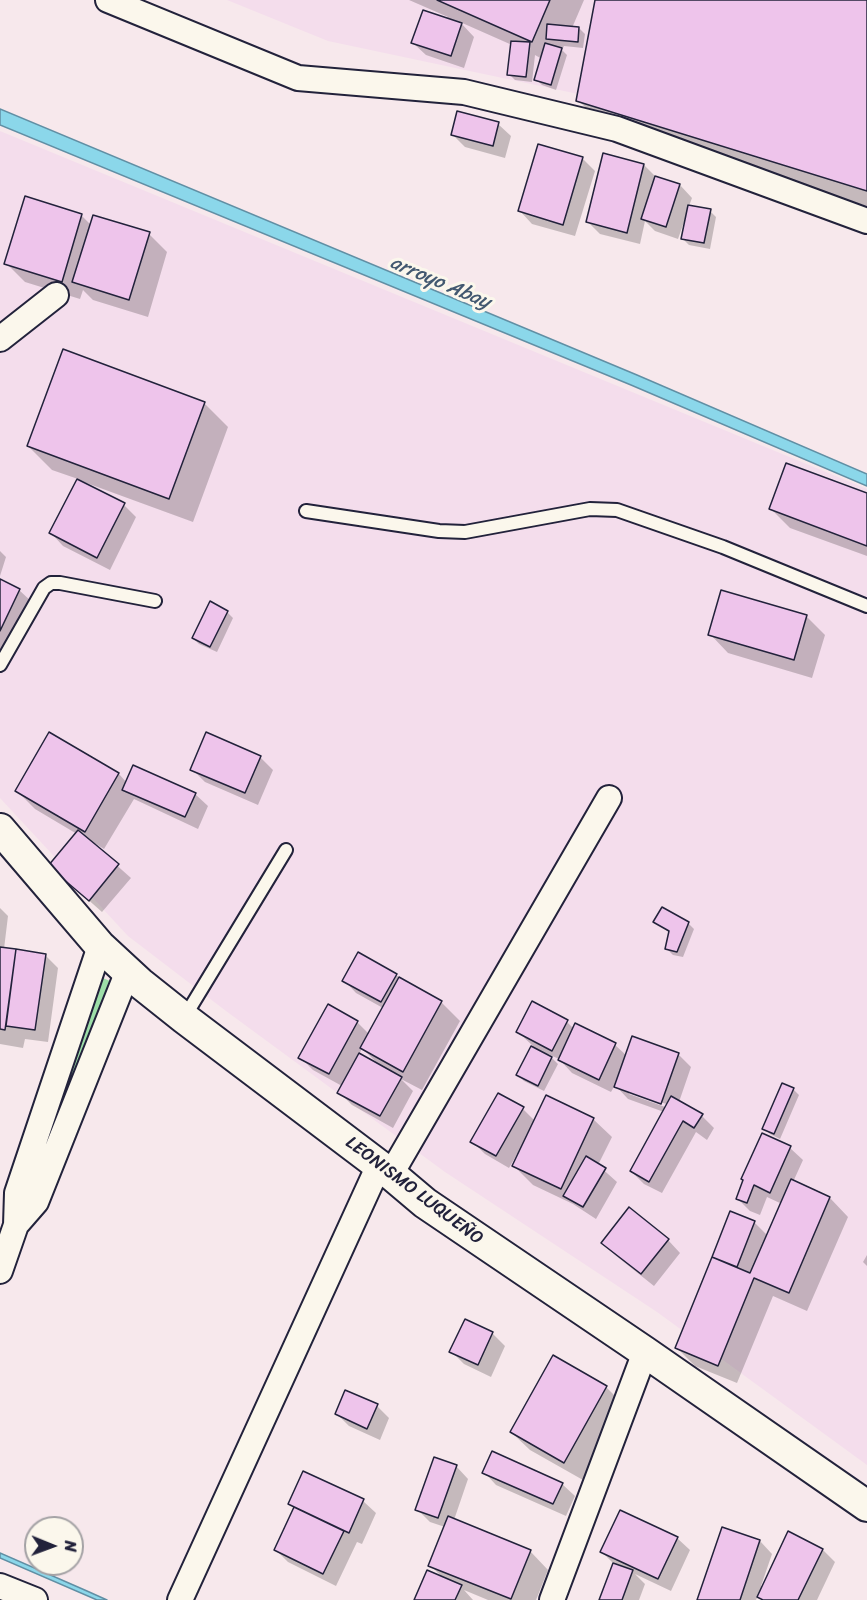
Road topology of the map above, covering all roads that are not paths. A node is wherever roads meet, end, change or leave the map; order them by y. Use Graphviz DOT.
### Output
graph roads {
  1 [pos="108,0"];
  2 [pos="867,221"];
  3 [pos="56,295"];
  4 [pos="0,339"];
  5 [pos="306,511"];
  6 [pos="155,601"];
  7 [pos="867,606"];
  8 [pos="0,664"];
  9 [pos="609,798"];
  10 [pos="0,829"];
  11 [pos="286,850"];
  12 [pos="100,946"];
  13 [pos="128,971"];
  14 [pos="184,1018"];
  15 [pos="385,1170"];
  16 [pos="16,1225"];
  17 [pos="0,1271"];
  18 [pos="645,1352"];
  19 [pos="867,1506"];
  20 [pos="0,1586"];
  21 [pos="35,1600"];
  22 [pos="180,1600"];
  23 [pos="552,1600"];
  1 -- 2 [label="street"];
  3 -- 4 [label="street"];
  5 -- 7 [label="lane"];
  6 -- 8 [label="lane"];
  9 -- 15 [label="street"];
  10 -- 12 [label="street, LEONISMO LUQUEÑO"];
  11 -- 14 [label="lane"];
  12 -- 13 [label="street, LEONISMO LUQUEÑO"];
  12 -- 16 [label="street"];
  13 -- 14 [label="street, LEONISMO LUQUEÑO"];
  13 -- 16 [label="street"];
  14 -- 15 [label="street, LEONISMO LUQUEÑO"];
  15 -- 18 [label="street, LEONISMO LUQUEÑO"];
  15 -- 22 [label="street"];
  16 -- 17 [label="street"];
  18 -- 19 [label="street, LEONISMO LUQUEÑO"];
  18 -- 23 [label="street"];
  20 -- 21 [label="street"];
}
